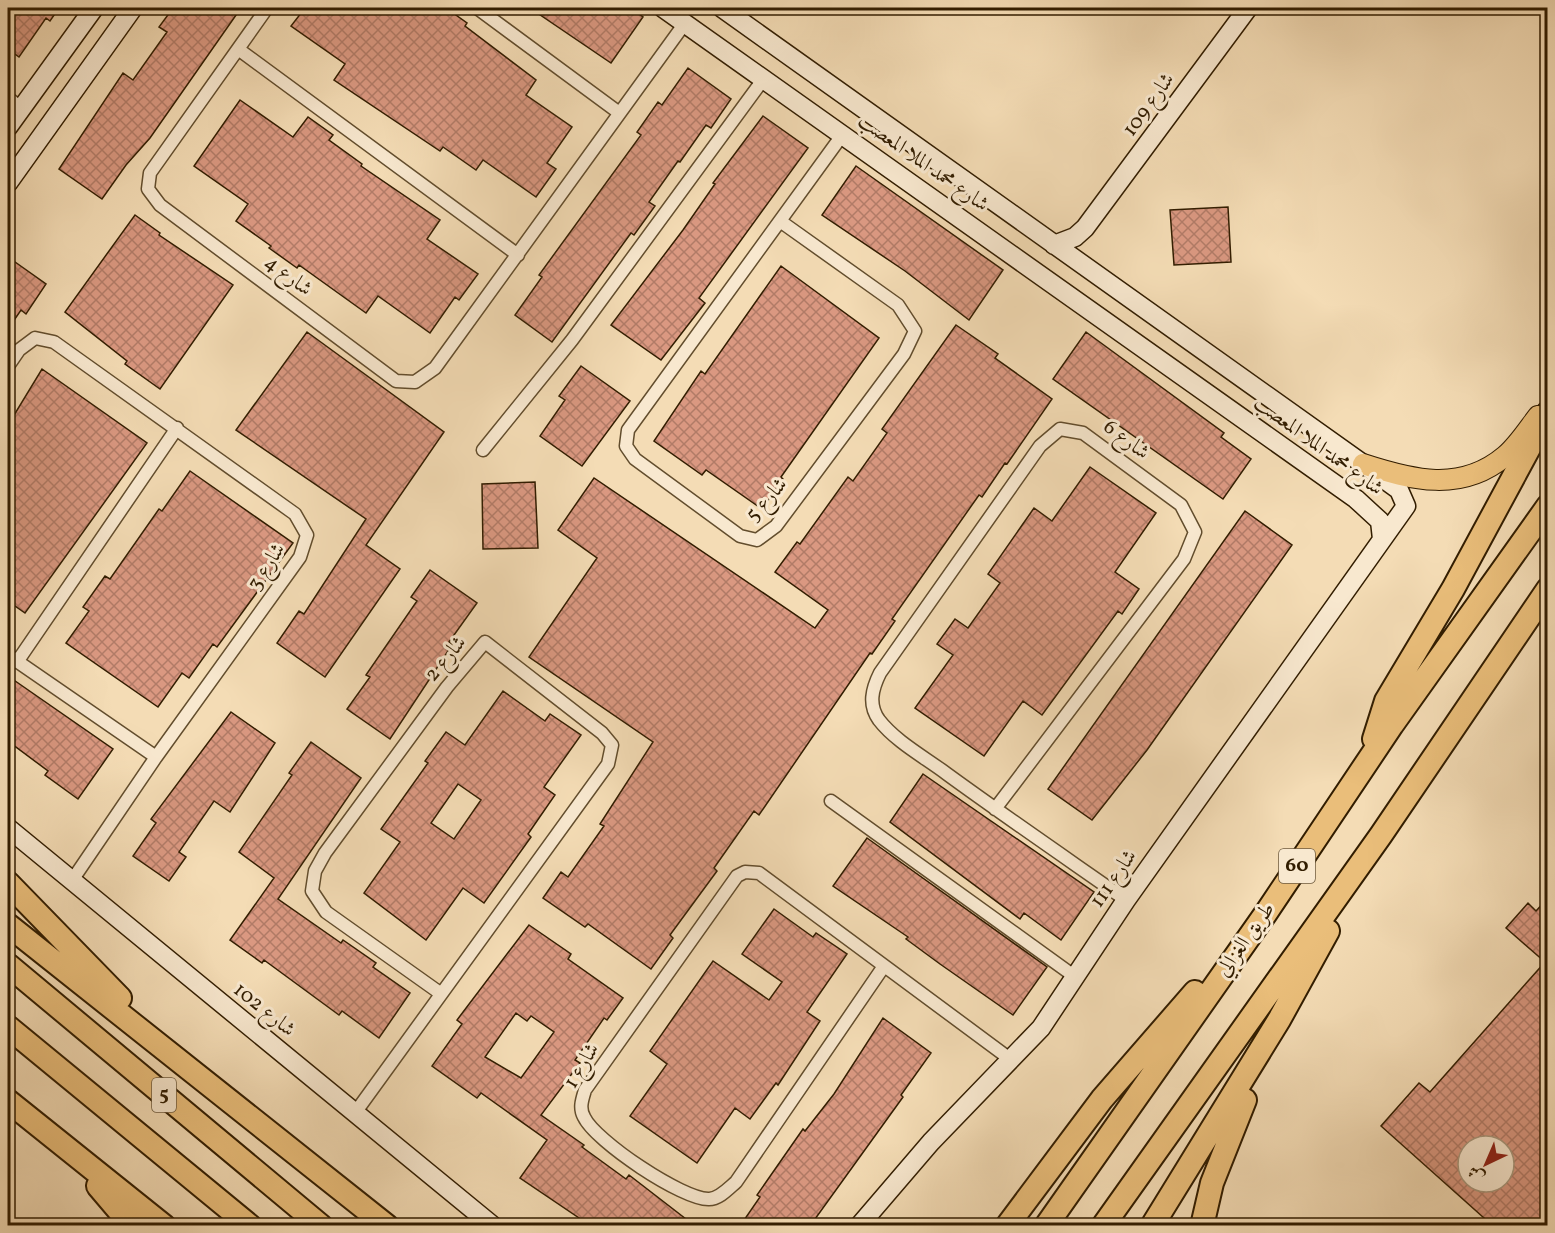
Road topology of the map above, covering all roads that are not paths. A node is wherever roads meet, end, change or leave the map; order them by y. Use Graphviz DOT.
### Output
graph roads {
  1 [pos="96,8"];
  2 [pos="267,8"];
  3 [pos="477,8"];
  4 [pos="663,8"];
  5 [pos="722,8"];
  6 [pos="1248,8"];
  7 [pos="129,14"];
  8 [pos="685,23"];
  9 [pos="82,24"];
  10 [pos="108,43"];
  11 [pos="238,49"];
  12 [pos="765,77"];
  13 [pos="14,103"];
  14 [pos="618,112"];
  15 [pos="8,127"];
  16 [pos="843,134"];
  17 [pos="8,183"];
  18 [pos="780,221"];
  19 [pos="1086,228"];
  20 [pos="1054,244"];
  21 [pos="518,255"];
  22 [pos="1084,266"];
  23 [pos="8,366"];
  24 [pos="1548,405"];
  25 [pos="1548,413"];
  26 [pos="1307,423"];
  27 [pos="177,428"];
  28 [pos="483,450"];
  29 [pos="1287,450"];
  30 [pos="1363,464"];
  31 [pos="1548,506"];
  32 [pos="1382,539"];
  33 [pos="1548,589"];
  34 [pos="12,658"];
  35 [pos="156,757"];
  36 [pos="1367,762"];
  37 [pos="831,801"];
  38 [pos="995,809"];
  39 [pos="8,828"];
  40 [pos="1381,835"];
  41 [pos="71,882"];
  42 [pos="8,883"];
  43 [pos="1126,900"];
  44 [pos="1266,913"];
  45 [pos="8,925"];
  46 [pos="8,965"];
  47 [pos="884,966"];
  48 [pos="1074,976"];
  49 [pos="440,993"];
  50 [pos="1280,1020"];
  51 [pos="8,1027"];
  52 [pos="1010,1059"];
  53 [pos="8,1101"];
  54 [pos="235,1105"];
  55 [pos="355,1113"];
  56 [pos="64,1147"];
  57 [pos="132,1226"];
  58 [pos="164,1226"];
  59 [pos="250,1226"];
  60 [pos="321,1226"];
  61 [pos="387,1226"];
  62 [pos="493,1226"];
  63 [pos="859,1226"];
  64 [pos="1007,1226"];
  65 [pos="1046,1226"];
  66 [pos="1103,1226"];
  67 [pos="1152,1226"];
  68 [pos="1202,1226"];
  1 -- 7 [label="street"];
  1 -- 9 [label="street"];
  2 -- 11 [label="street, شارع 4"];
  3 -- 14 [label="street"];
  4 -- 8 [label="street, شارع محمد الملا المعصب"];
  5 -- 20 [label="street, شارع محمد الملا المعصب"];
  6 -- 19 [label="street, شارع 109"];
  7 -- 10 [label="street"];
  8 -- 12 [label="street, شارع محمد الملا المعصب"];
  8 -- 14 [label="street, شارع 4"];
  9 -- 10 [label="street"];
  9 -- 13 [label="street"];
  10 -- 17 [label="street"];
  11 -- 21 [label="street"];
  11 -- 21 [label="street, شارع 4"];
  12 -- 16 [label="street, شارع محمد الملا المعصب"];
  12 -- 28 [label="street"];
  13 -- 15 [label="street"];
  14 -- 21 [label="street, شارع 4"];
  16 -- 18 [label="street, شارع 5"];
  16 -- 29 [label="street, شارع محمد الملا المعصب"];
  18 -- 18 [label="street, شارع 5"];
  19 -- 20 [label="street, شارع 109"];
  19 -- 22 [label="street"];
  20 -- 22 [label="street, شارع محمد الملا المعصب"];
  22 -- 26 [label="street, شارع محمد الملا المعصب"];
  23 -- 27 [label="street, شارع 3"];
  24 -- 30 [label="main road"];
  25 -- 36 [label="highway"];
  26 -- 29 [label="street"];
  26 -- 30 [label="street, شارع محمد الملا المعصب"];
  27 -- 34 [label="street"];
  27 -- 35 [label="street, شارع 3"];
  29 -- 32 [label="street, شارع محمد الملا المعصب"];
  30 -- 32 [label="street, شارع محمد الملا المعصب"];
  31 -- 36 [label="highway, طريق الغزالي / 60"];
  32 -- 43 [label="street, شارع 111"];
  33 -- 40 [label="highway, 60"];
  34 -- 35 [label="street"];
  35 -- 41 [label="street, شارع 3"];
  36 -- 44 [label="highway, طريق الغزالي / 60"];
  37 -- 48 [label="street"];
  38 -- 38 [label="street, شارع 6"];
  38 -- 43 [label="street, شارع 6"];
  39 -- 41 [label="street, شارع 102"];
  40 -- 50 [label="highway"];
  40 -- 66 [label="highway, 60"];
  41 -- 55 [label="street, شارع 102"];
  42 -- 54 [label="highway"];
  43 -- 48 [label="street, شارع 111"];
  44 -- 64 [label="highway"];
  44 -- 65 [label="highway, طريق الغزالي / 60"];
  45 -- 54 [label="highway"];
  46 -- 60 [label="highway, 5"];
  47 -- 47 [label="street, شارع 1"];
  47 -- 52 [label="street, شارع 1"];
  48 -- 52 [label="street, شارع 111"];
  49 -- 49 [label="street, شارع 2"];
  49 -- 55 [label="street, شارع 2"];
  50 -- 67 [label="highway"];
  50 -- 68 [label="highway"];
  51 -- 59 [label="highway, 5"];
  52 -- 63 [label="street, شارع 111"];
  53 -- 56 [label="highway"];
  54 -- 61 [label="highway"];
  55 -- 62 [label="street, شارع 102"];
  56 -- 57 [label="highway"];
  56 -- 58 [label="highway"];
}
